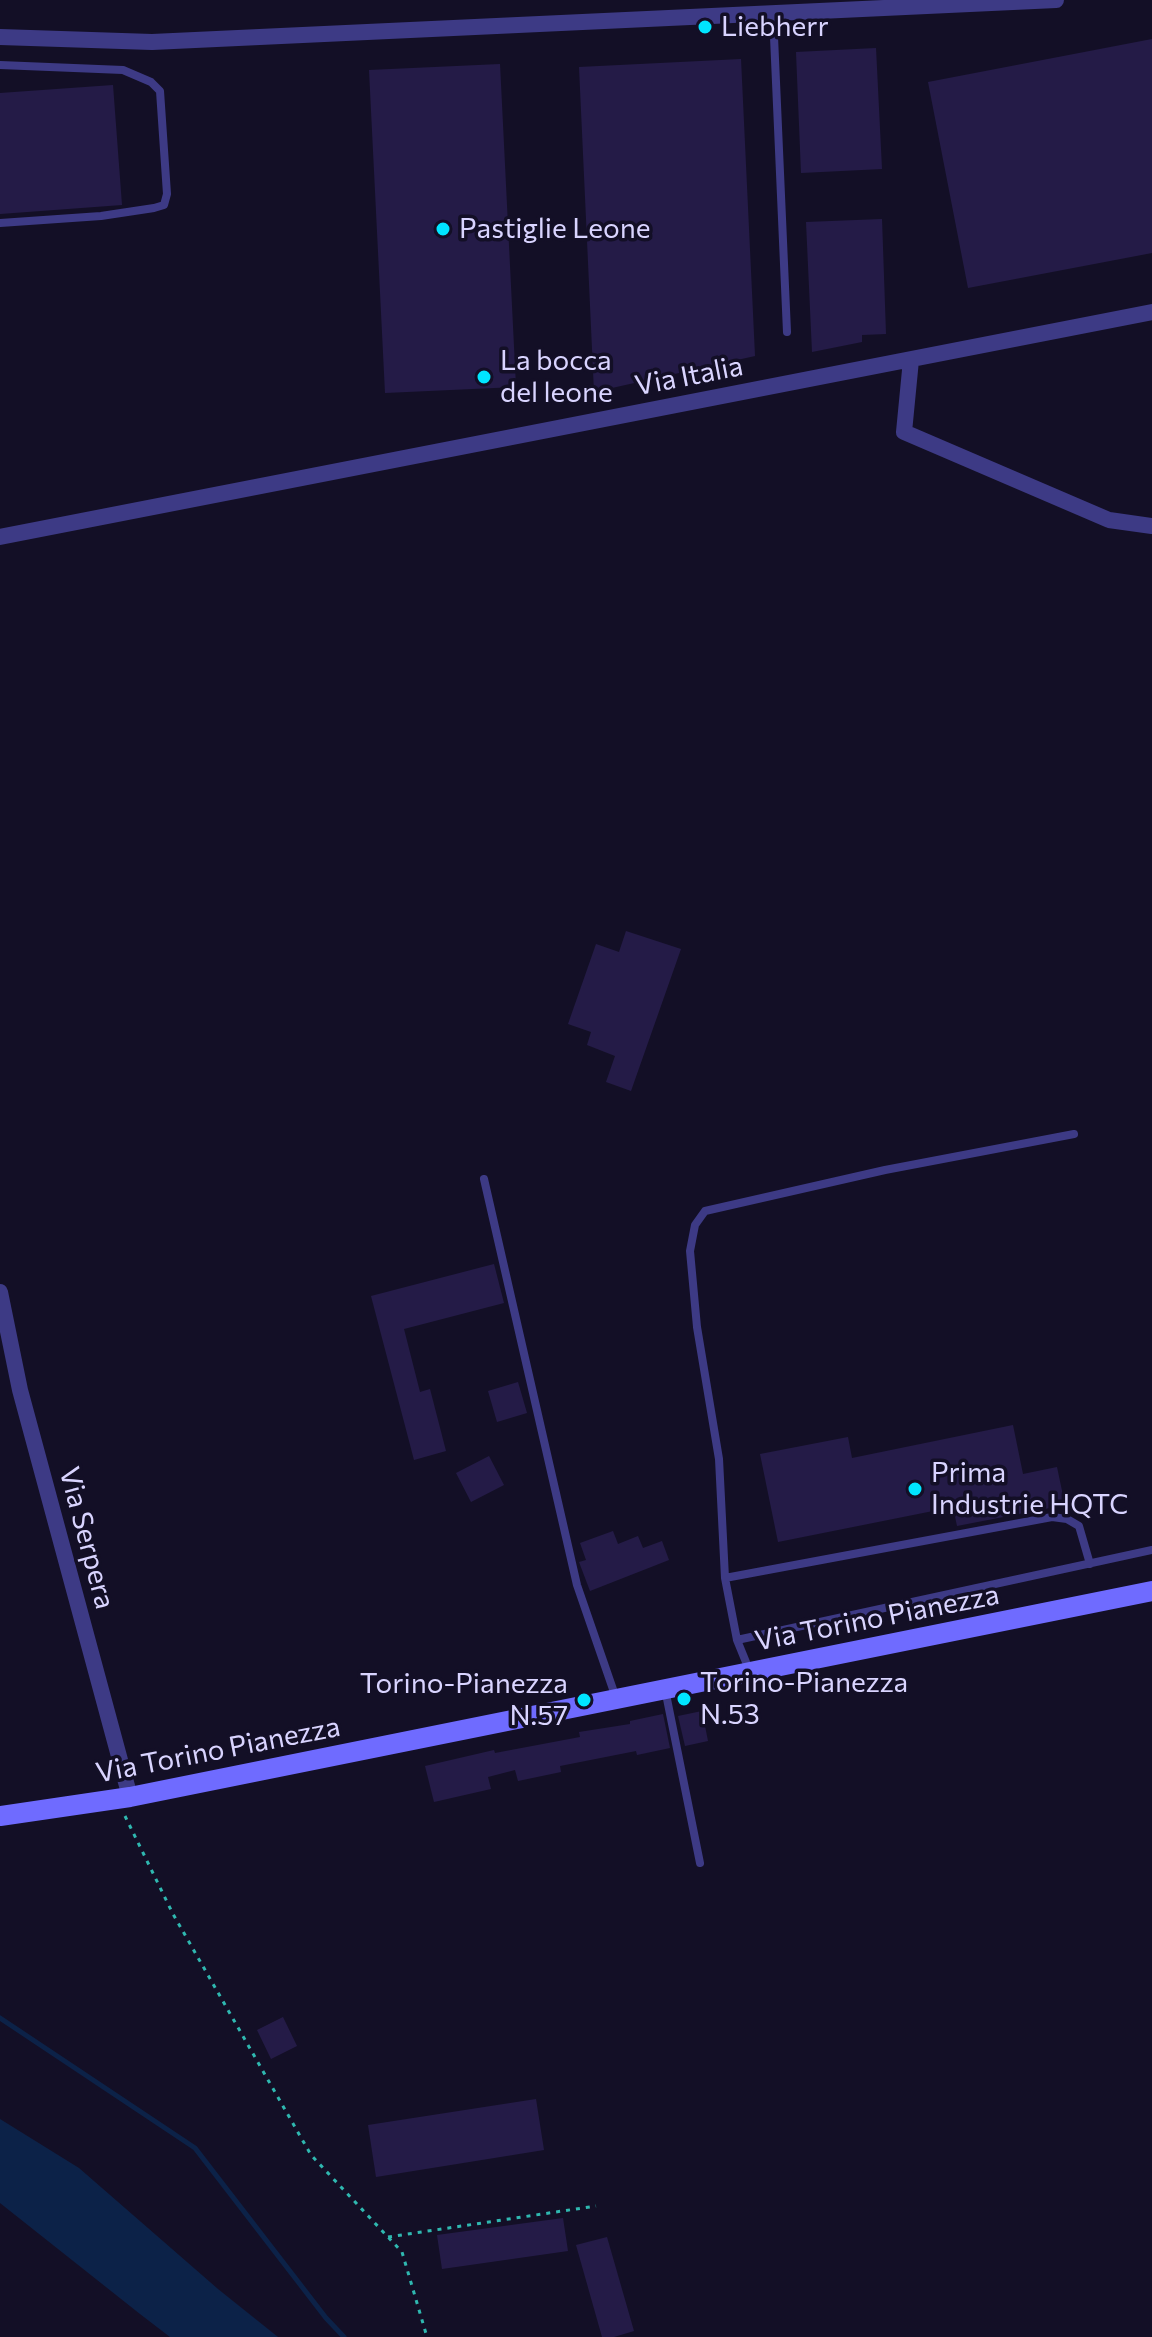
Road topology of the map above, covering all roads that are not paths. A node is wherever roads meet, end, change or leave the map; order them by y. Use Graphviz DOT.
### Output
graph roads {
  1 [pos="1056,0"];
  2 [pos="773,14"];
  3 [pos="0,37"];
  4 [pos="0,65"];
  5 [pos="0,223"];
  6 [pos="1152,312"];
  7 [pos="787,332"];
  8 [pos="911,360"];
  9 [pos="1152,526"];
  10 [pos="0,537"];
  11 [pos="1074,1134"];
  12 [pos="484,1179"];
  13 [pos="0,1292"];
  14 [pos="1152,1550"];
  15 [pos="1090,1564"];
  16 [pos="725,1578"];
  17 [pos="1152,1591"];
  18 [pos="737,1640"];
  19 [pos="750,1672"];
  20 [pos="665,1689"];
  21 [pos="616,1699"];
  22 [pos="123,1798"];
  23 [pos="0,1816"];
  24 [pos="700,1863"];
  1 -- 2 [label="street"];
  2 -- 3 [label="street"];
  2 -- 7 [label="lane"];
  4 -- 5 [label="lane"];
  6 -- 8 [label="street, Via Italia"];
  8 -- 9 [label="street"];
  8 -- 10 [label="street, Via Italia"];
  11 -- 16 [label="lane"];
  12 -- 21 [label="lane"];
  13 -- 22 [label="street, Via Serpera"];
  14 -- 15 [label="lane"];
  15 -- 16 [label="lane"];
  15 -- 18 [label="lane"];
  16 -- 18 [label="lane"];
  17 -- 19 [label="main road, Via Torino Pianezza"];
  18 -- 19 [label="lane"];
  19 -- 20 [label="main road, Via Torino Pianezza"];
  20 -- 21 [label="main road, Via Torino Pianezza"];
  20 -- 24 [label="lane"];
  21 -- 22 [label="main road, Via Torino Pianezza"];
  22 -- 23 [label="main road, Via Torino Pianezza"];
}
